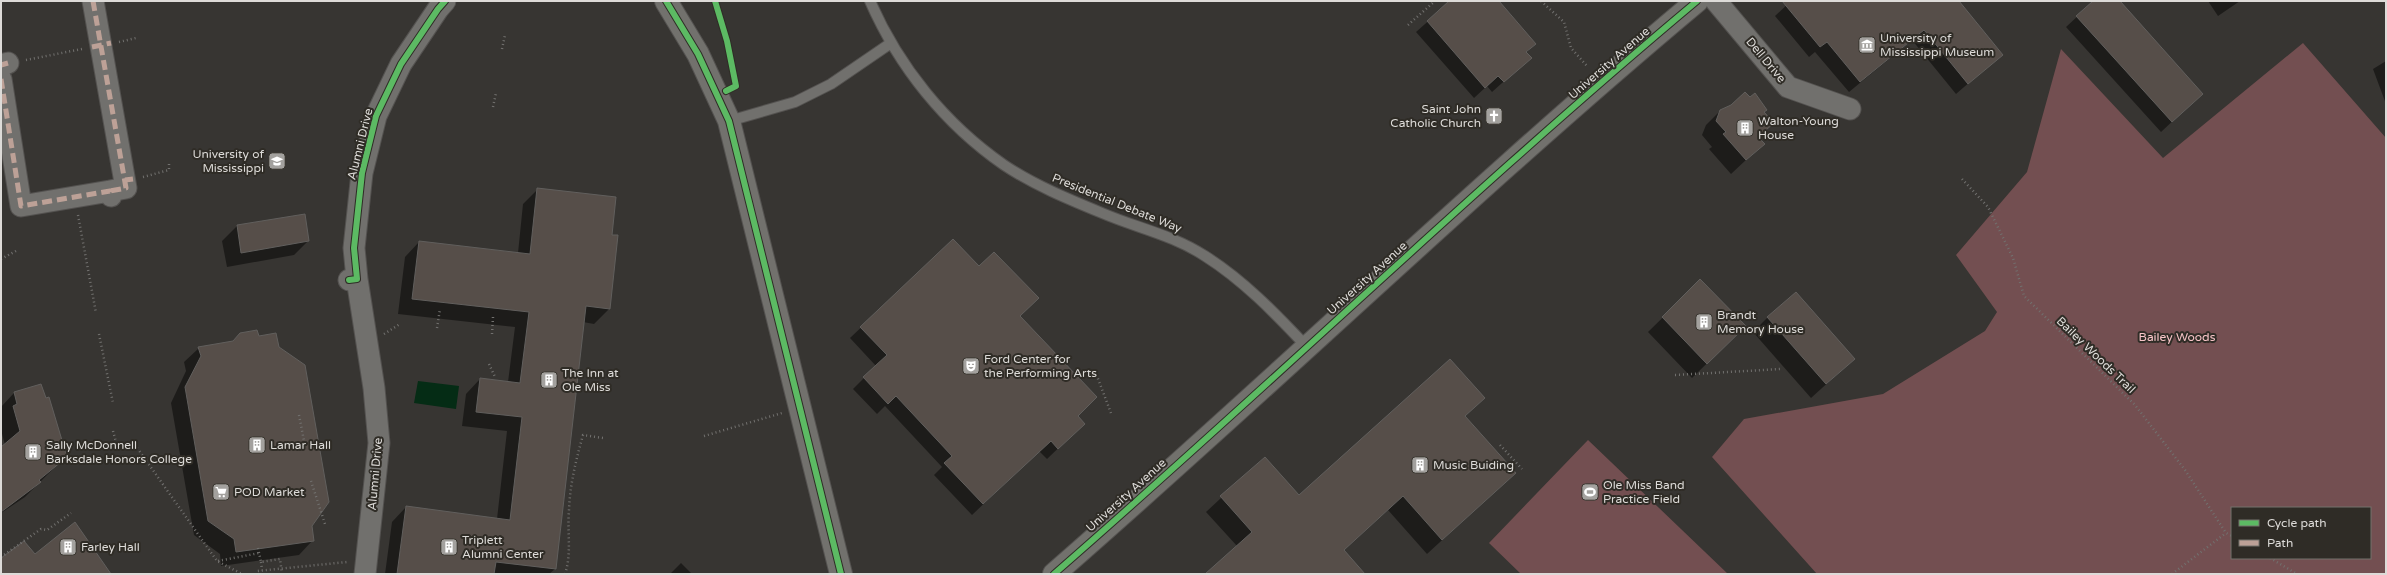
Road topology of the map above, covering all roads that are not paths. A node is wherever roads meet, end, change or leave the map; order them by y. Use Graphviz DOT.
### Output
graph roads {
  1 [pos="93,1"];
  2 [pos="445,1"];
  3 [pos="666,1"];
  4 [pos="870,1"];
  5 [pos="1697,1"];
  6 [pos="1716,1"];
  7 [pos="891,44"];
  8 [pos="3,69"];
  9 [pos="1850,109"];
  10 [pos="729,121"];
  11 [pos="1306,346"];
  12 [pos="357,568"];
  13 [pos="841,574"];
  14 [pos="1054,574"];
  1 -- 8 [label="street"];
  2 -- 12 [label="street, Alumni Drive"];
  3 -- 10 [label="street"];
  4 -- 7 [label="lane, Presidential Debate Way"];
  5 -- 11 [label="street, University Avenue"];
  6 -- 9 [label="street, Dell Drive"];
  7 -- 10 [label="lane"];
  7 -- 11 [label="lane, Presidential Debate Way"];
  10 -- 13 [label="street"];
  11 -- 14 [label="street, University Avenue"];
}
